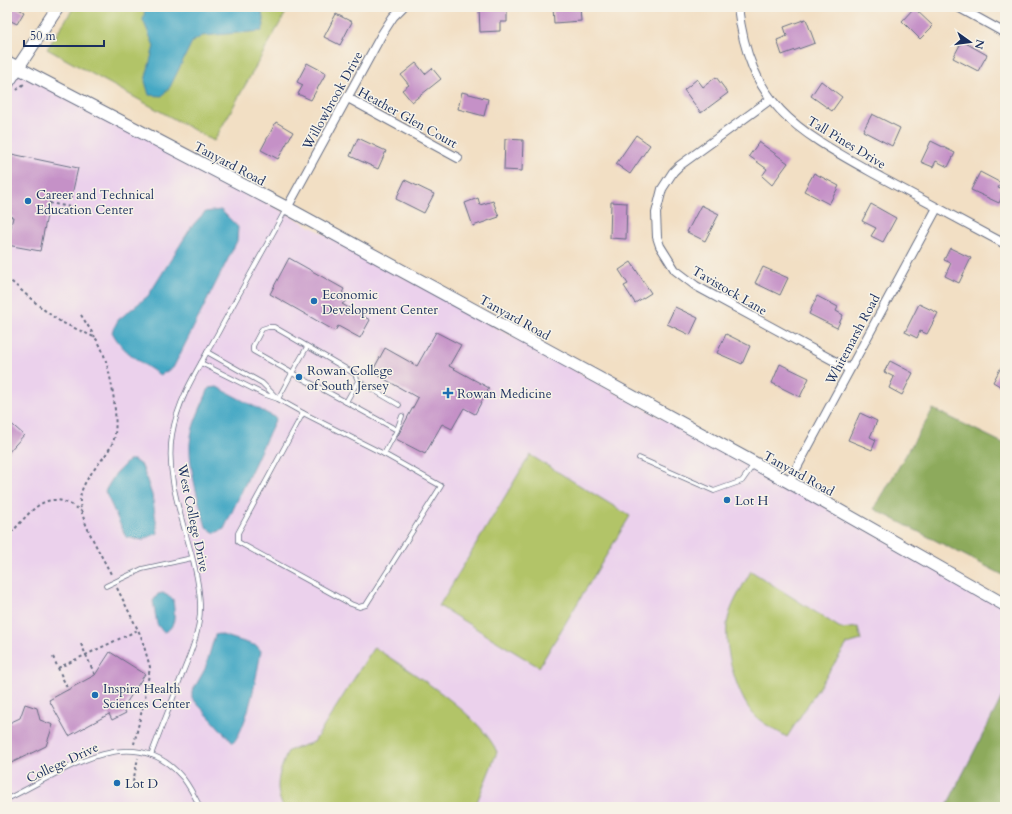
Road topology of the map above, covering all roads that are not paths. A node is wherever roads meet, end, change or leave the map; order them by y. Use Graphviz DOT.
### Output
graph roads {
  1 [pos="58,7"];
  2 [pos="403,7"];
  3 [pos="738,7"];
  4 [pos="958,7"];
  5 [pos="1005,33"];
  6 [pos="12,64"];
  7 [pos="7,84"];
  8 [pos="348,98"];
  9 [pos="771,98"];
  10 [pos="458,158"];
  11 [pos="287,208"];
  12 [pos="937,208"];
  13 [pos="1005,244"];
  14 [pos="307,347"];
  15 [pos="207,352"];
  16 [pos="201,363"];
  17 [pos="849,369"];
  18 [pos="292,373"];
  19 [pos="358,381"];
  20 [pos="278,399"];
  21 [pos="346,402"];
  22 [pos="399,405"];
  23 [pos="303,413"];
  24 [pos="402,416"];
  25 [pos="397,430"];
  26 [pos="384,454"];
  27 [pos="639,458"];
  28 [pos="754,464"];
  29 [pos="789,482"];
  30 [pos="192,558"];
  31 [pos="106,586"];
  32 [pos="1005,605"];
  33 [pos="151,755"];
  34 [pos="7,799"];
  35 [pos="200,807"];
  1 -- 6 [label="street"];
  2 -- 8 [label="street, Willowbrook Drive"];
  3 -- 9 [label="street, Tall Pines Drive"];
  4 -- 5 [label="street"];
  6 -- 7 [label="street"];
  6 -- 11 [label="street, Tanyard Road"];
  8 -- 10 [label="street, Heather Glen Court"];
  8 -- 11 [label="street, Willowbrook Drive"];
  9 -- 12 [label="street, Tall Pines Drive"];
  9 -- 17 [label="street, Tavistock Lane"];
  11 -- 15 [label="lane, West College Drive"];
  11 -- 28 [label="street, Tanyard Road"];
  12 -- 13 [label="street, Tall Pines Drive"];
  12 -- 17 [label="street, Whitemarsh Road"];
  14 -- 18 [label="lane"];
  14 -- 18 [label="lane"];
  14 -- 19 [label="lane"];
  15 -- 16 [label="lane, West College Drive"];
  15 -- 20 [label="lane"];
  16 -- 20 [label="lane"];
  16 -- 30 [label="lane, West College Drive"];
  17 -- 29 [label="street, Whitemarsh Road"];
  18 -- 20 [label="lane"];
  18 -- 21 [label="lane"];
  19 -- 21 [label="lane"];
  19 -- 22 [label="lane"];
  20 -- 23 [label="lane"];
  21 -- 25 [label="lane"];
  23 -- 26 [label="lane"];
  23 -- 26 [label="lane"];
  24 -- 25 [label="lane"];
  25 -- 26 [label="lane"];
  27 -- 28 [label="lane"];
  28 -- 29 [label="street, Tanyard Road"];
  29 -- 32 [label="street, Tanyard Road"];
  30 -- 31 [label="lane"];
  30 -- 33 [label="lane, West College Drive"];
  33 -- 34 [label="lane, College Drive"];
  33 -- 35 [label="lane, College Drive"];
}
